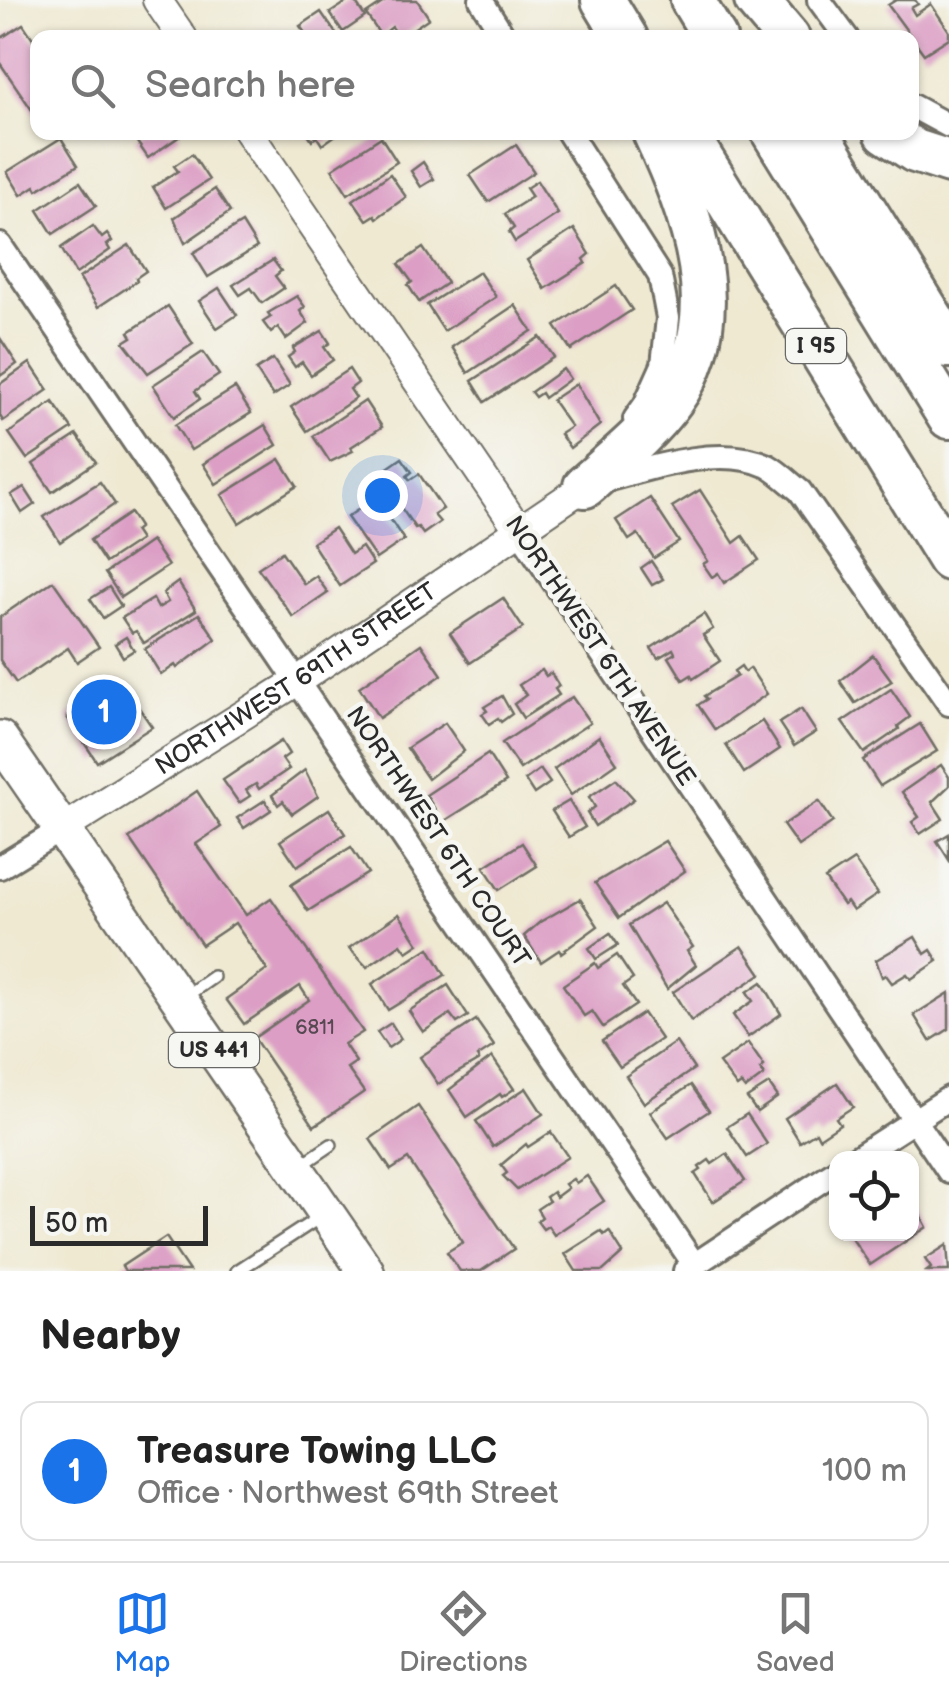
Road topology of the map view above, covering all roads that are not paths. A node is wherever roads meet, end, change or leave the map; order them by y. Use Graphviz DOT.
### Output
graph roads {
  1 [pos="157,0"];
  2 [pos="480,0"];
  3 [pos="591,0"];
  4 [pos="604,0"];
  5 [pos="637,0"];
  6 [pos="692,0"];
  7 [pos="737,0"];
  8 [pos="756,0"];
  9 [pos="819,0"];
  10 [pos="178,30"];
  11 [pos="500,30"];
  12 [pos="604,30"];
  13 [pos="621,30"];
  14 [pos="655,30"];
  15 [pos="709,30"];
  16 [pos="755,30"];
  17 [pos="781,30"];
  18 [pos="841,30"];
  19 [pos="919,110"];
  20 [pos="949,126"];
  21 [pos="253,140"];
  22 [pos="573,140"];
  23 [pos="658,140"];
  24 [pos="690,140"];
  25 [pos="722,140"];
  26 [pos="778,140"];
  27 [pos="822,140"];
  28 [pos="898,140"];
  29 [pos="949,162"];
  30 [pos="0,245"];
  31 [pos="949,346"];
  32 [pos="949,417"];
  33 [pos="585,486"];
  34 [pos="949,505"];
  35 [pos="519,530"];
  36 [pos="949,558"];
  37 [pos="299,680"];
  38 [pos="949,704"];
  39 [pos="2,746"];
  40 [pos="62,829"];
  41 [pos="2,861"];
  42 [pos="213,977"];
  43 [pos="180,1000"];
  44 [pos="949,1098"];
  45 [pos="913,1122"];
  46 [pos="331,1145"];
  47 [pos="867,1151"];
  48 [pos="296,1169"];
  49 [pos="949,1172"];
  50 [pos="829,1176"];
  51 [pos="326,1212"];
  52 [pos="689,1268"];
  53 [pos="236,1271"];
  54 [pos="366,1271"];
  1 -- 10 [label="street"];
  2 -- 11 [label="street"];
  3 -- 12 [label="highway"];
  4 -- 13 [label="highway"];
  5 -- 14 [label="highway"];
  6 -- 15 [label="highway"];
  7 -- 16 [label="highway"];
  8 -- 17 [label="highway"];
  9 -- 18 [label="street"];
  19 -- 20 [label="street"];
  21 -- 35 [label="street, NORTHWEST 6TH AVENUE"];
  22 -- 33 [label="street"];
  23 -- 33 [label="highway"];
  24 -- 36 [label="highway, I 95"];
  25 -- 34 [label="highway"];
  26 -- 32 [label="highway"];
  27 -- 31 [label="highway"];
  28 -- 29 [label="highway"];
  30 -- 37 [label="street, NORTHWEST 6TH COURT"];
  33 -- 35 [label="street, NORTHWEST 69TH STREET"];
  33 -- 38 [label="street"];
  35 -- 37 [label="street, NORTHWEST 69TH STREET"];
  35 -- 45 [label="street, NORTHWEST 6TH AVENUE"];
  37 -- 40 [label="street, NORTHWEST 69TH STREET"];
  37 -- 52 [label="street, NORTHWEST 6TH COURT"];
  39 -- 40 [label="main road, US 441"];
  40 -- 41 [label="street, NORTHWEST 69TH STREET"];
  40 -- 43 [label="main road, US 441"];
  42 -- 43 [label="lane"];
  43 -- 48 [label="main road, US 441"];
  44 -- 45 [label="street"];
  45 -- 47 [label="street"];
  45 -- 49 [label="street, NORTHWEST 6TH AVENUE"];
  46 -- 48 [label="lane"];
  48 -- 51 [label="main road, US 441"];
  50 -- 52 [label="street"];
  51 -- 53 [label="lane"];
  51 -- 54 [label="main road, US 441"];
}
